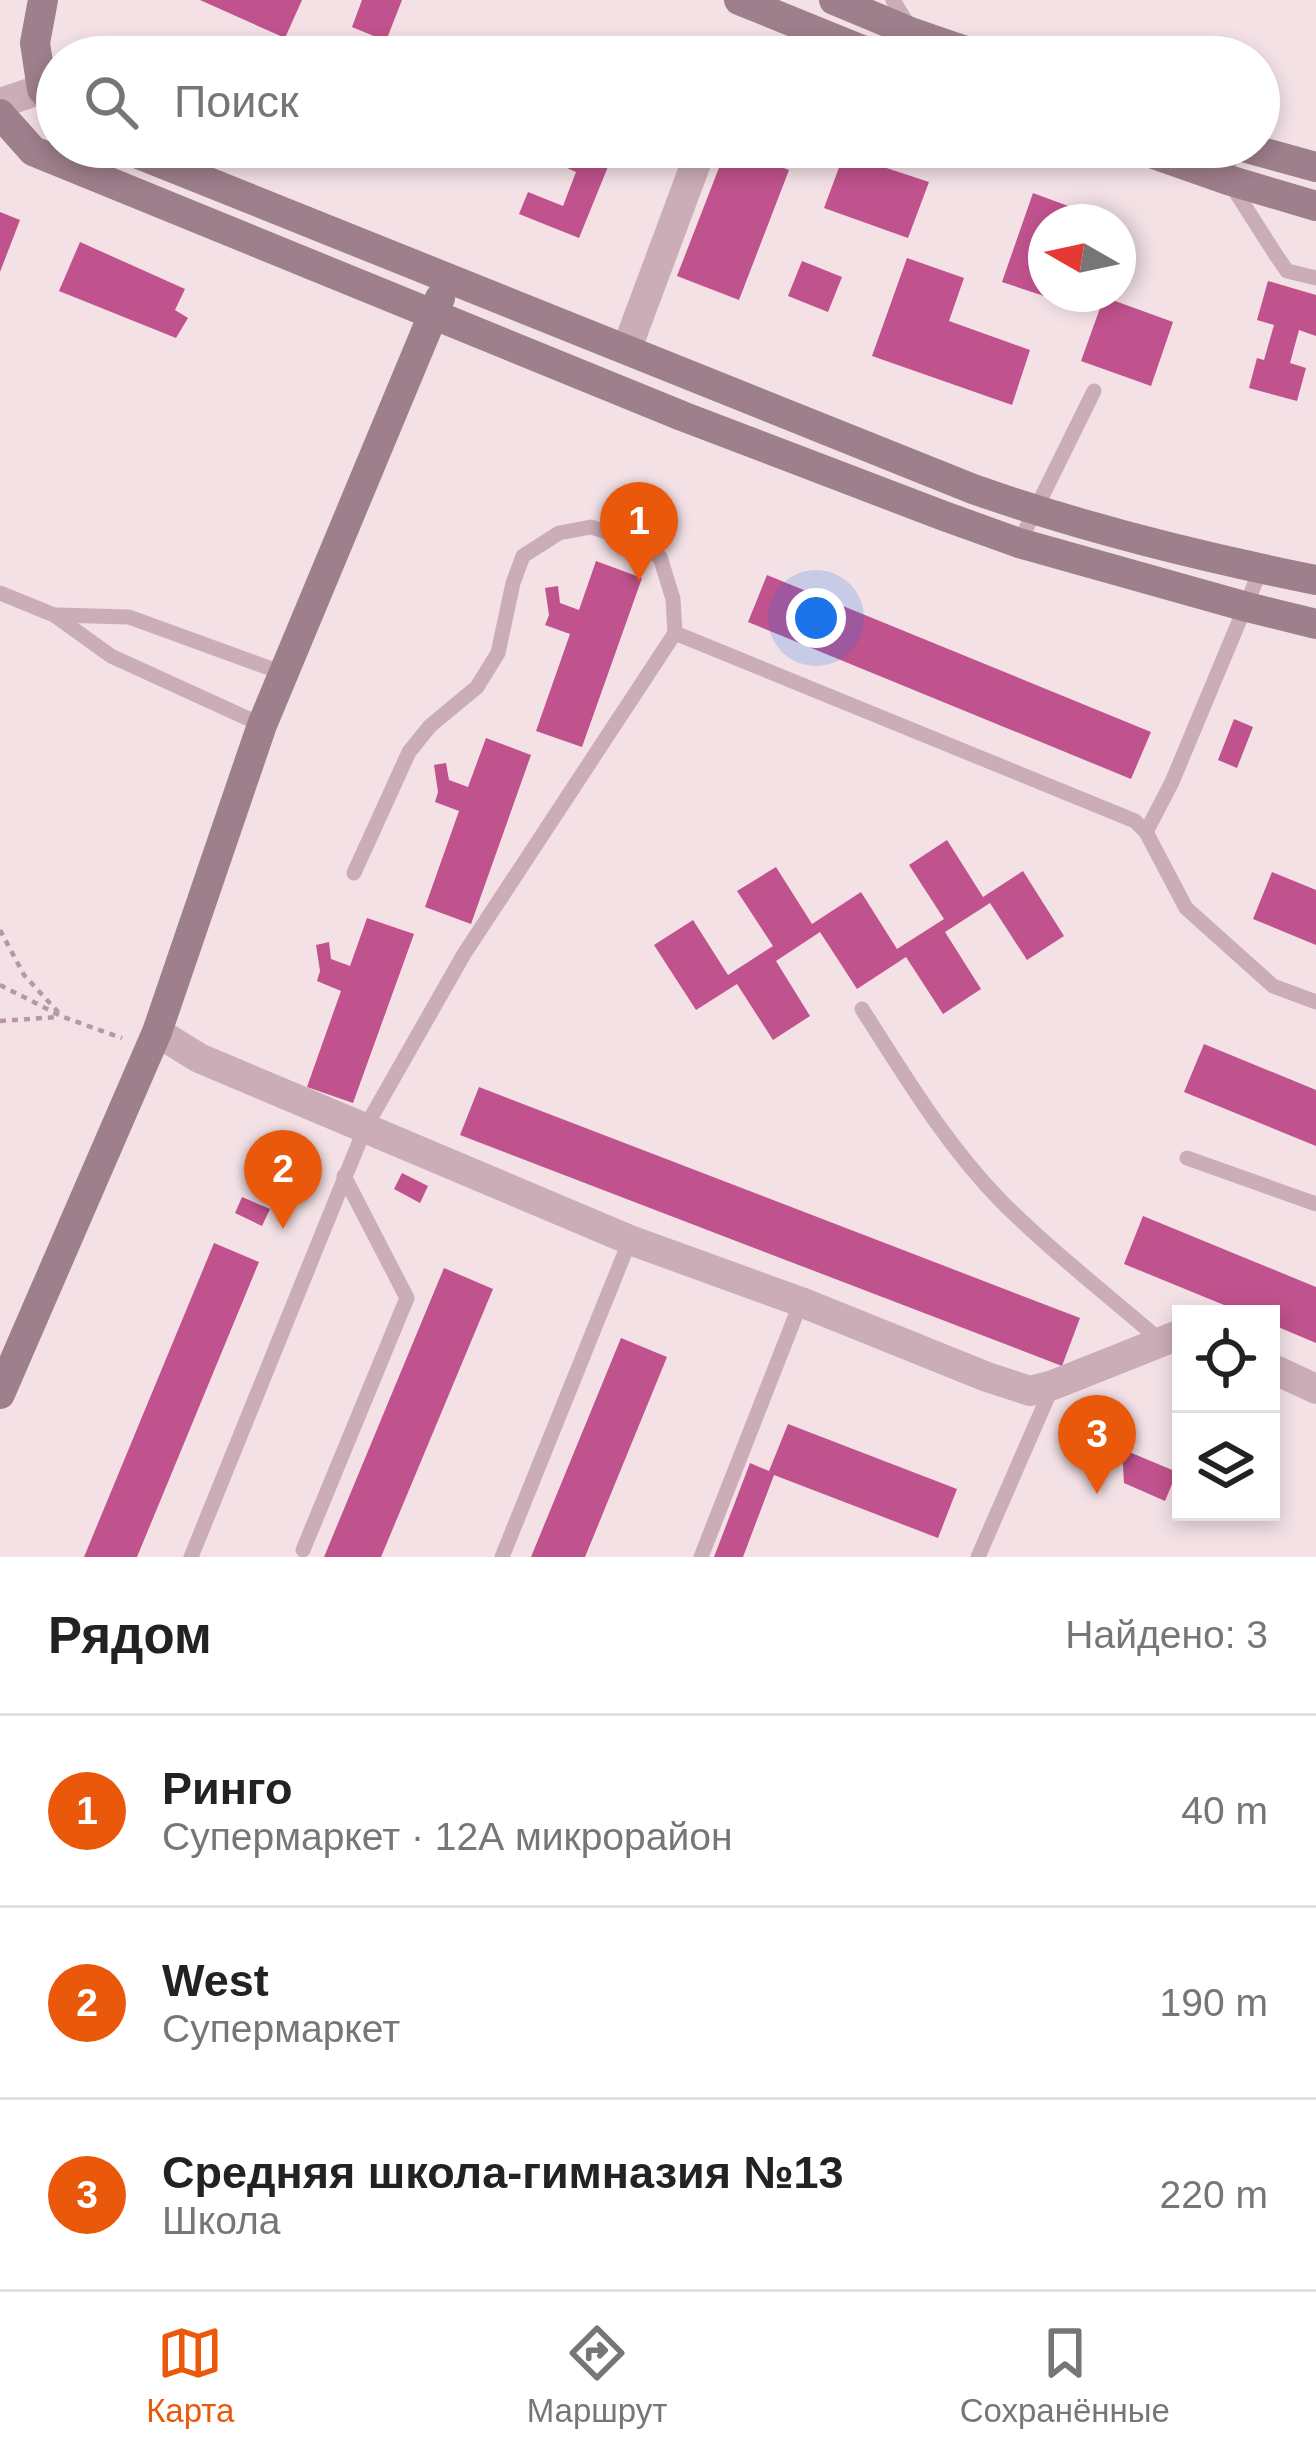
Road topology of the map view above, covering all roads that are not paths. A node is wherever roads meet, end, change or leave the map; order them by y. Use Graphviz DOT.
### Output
graph roads {
  1 [pos="43,0"];
  2 [pos="739,0"];
  3 [pos="834,0"];
  4 [pos="893,0"];
  5 [pos="801,36"];
  6 [pos="900,36"];
  7 [pos="912,36"];
  8 [pos="36,50"];
  9 [pos="36,99"];
  10 [pos="0,103"];
  11 [pos="0,114"];
  12 [pos="36,152"];
  13 [pos="1280,157"];
  14 [pos="1316,167"];
  15 [pos="75,168"];
  16 [pos="174,168"];
  17 [pos="694,168"];
  18 [pos="1194,168"];
  19 [pos="1229,168"];
  20 [pos="1228,180"];
  21 [pos="1316,206"];
  22 [pos="448,277"];
  23 [pos="1316,278"];
  24 [pos="434,314"];
  25 [pos="627,348"];
  26 [pos="1094,392"];
  27 [pos="1035,511"];
  28 [pos="1019,543"];
  29 [pos="1261,569"];
  30 [pos="1316,580"];
  31 [pos="0,593"];
  32 [pos="1246,607"];
  33 [pos="54,615"];
  34 [pos="1316,624"];
  35 [pos="675,633"];
  36 [pos="283,673"];
  37 [pos="262,725"];
  38 [pos="1146,832"];
  39 [pos="354,873"];
  40 [pos="1316,1002"];
  41 [pos="862,1009"];
  42 [pos="153,1040"];
  43 [pos="364,1128"];
  44 [pos="1187,1158"];
  45 [pos="344,1175"];
  46 [pos="1316,1204"];
  47 [pos="630,1240"];
  48 [pos="801,1302"];
  49 [pos="1171,1338"];
  50 [pos="1280,1372"];
  51 [pos="1053,1385"];
  52 [pos="1316,1389"];
  53 [pos="0,1394"];
  54 [pos="303,1550"];
  55 [pos="191,1557"];
  56 [pos="502,1557"];
  57 [pos="701,1557"];
  58 [pos="977,1557"];
  1 -- 8 [label="main road"];
  2 -- 5 [label="main road"];
  3 -- 6 [label="main road"];
  4 -- 7 [label="lane"];
  9 -- 10 [label="street"];
  11 -- 12 [label="main road"];
  13 -- 14 [label="main road"];
  15 -- 24 [label="main road"];
  16 -- 22 [label="main road"];
  17 -- 25 [label="street"];
  18 -- 20 [label="main road"];
  19 -- 20 [label="lane"];
  20 -- 21 [label="main road"];
  20 -- 23 [label="lane"];
  22 -- 24 [label="main road"];
  22 -- 25 [label="main road"];
  24 -- 28 [label="main road"];
  24 -- 36 [label="main road"];
  25 -- 27 [label="main road"];
  26 -- 27 [label="lane"];
  27 -- 28 [label="lane"];
  27 -- 29 [label="main road"];
  28 -- 32 [label="main road"];
  29 -- 30 [label="main road"];
  29 -- 32 [label="lane"];
  31 -- 33 [label="lane"];
  32 -- 34 [label="main road"];
  32 -- 38 [label="lane"];
  33 -- 36 [label="lane"];
  33 -- 37 [label="lane"];
  35 -- 38 [label="lane"];
  35 -- 39 [label="lane"];
  35 -- 43 [label="lane"];
  36 -- 37 [label="main road"];
  37 -- 42 [label="main road"];
  38 -- 40 [label="lane"];
  41 -- 49 [label="lane"];
  42 -- 43 [label="street"];
  42 -- 53 [label="main road"];
  43 -- 45 [label="lane"];
  43 -- 47 [label="street"];
  44 -- 46 [label="lane"];
  45 -- 54 [label="lane"];
  45 -- 55 [label="lane"];
  47 -- 48 [label="street"];
  47 -- 56 [label="lane"];
  48 -- 51 [label="street"];
  48 -- 57 [label="lane"];
  49 -- 51 [label="street"];
  50 -- 52 [label="street"];
  51 -- 58 [label="lane"];
}
